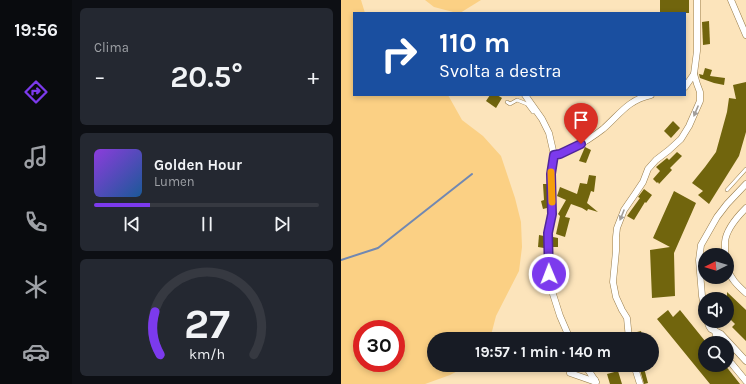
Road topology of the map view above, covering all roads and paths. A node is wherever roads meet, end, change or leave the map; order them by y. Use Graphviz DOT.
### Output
graph roads {
  1 [pos="697,0"];
  2 [pos="731,0"];
  3 [pos="746,35"];
  4 [pos="694,74"];
  5 [pos="686,86"];
  6 [pos="526,96"];
  7 [pos="647,96"];
  8 [pos="507,102"];
  9 [pos="536,112"];
  10 [pos="554,155"];
  11 [pos="746,169"];
  12 [pos="746,184"];
  13 [pos="727,190"];
  14 [pos="746,208"];
  15 [pos="725,248"];
  16 [pos="734,280"];
  17 [pos="702,292"];
  18 [pos="746,293"];
  19 [pos="711,328"];
  20 [pos="715,331"];
  21 [pos="567,332"];
  22 [pos="628,332"];
  23 [pos="716,336"];
  24 [pos="746,361"];
  25 [pos="734,366"];
  26 [pos="590,372"];
  27 [pos="636,372"];
  28 [pos="570,373"];
  29 [pos="746,381"];
  30 [pos="596,382"];
  31 [pos="640,384"];
  1 -- 4 [label="street"];
  2 -- 3 [label="street"];
  4 -- 5 [label="street"];
  4 -- 22 [label="street, one-way"];
  6 -- 9 [label="street"];
  7 -- 10 [label="street"];
  8 -- 9 [label="lane"];
  9 -- 10 [label="street"];
  10 -- 21 [label="street"];
  11 -- 13 [label="lane"];
  12 -- 17 [label="street"];
  14 -- 15 [label="street"];
  16 -- 18 [label="street"];
  19 -- 20 [label="street"];
  20 -- 23 [label="street"];
  20 -- 24 [label="street"];
  25 -- 29 [label="street"];
  26 -- 30 [label="street"];
  27 -- 31 [label="street"];
  28 -- 30 [label="street"];
}
